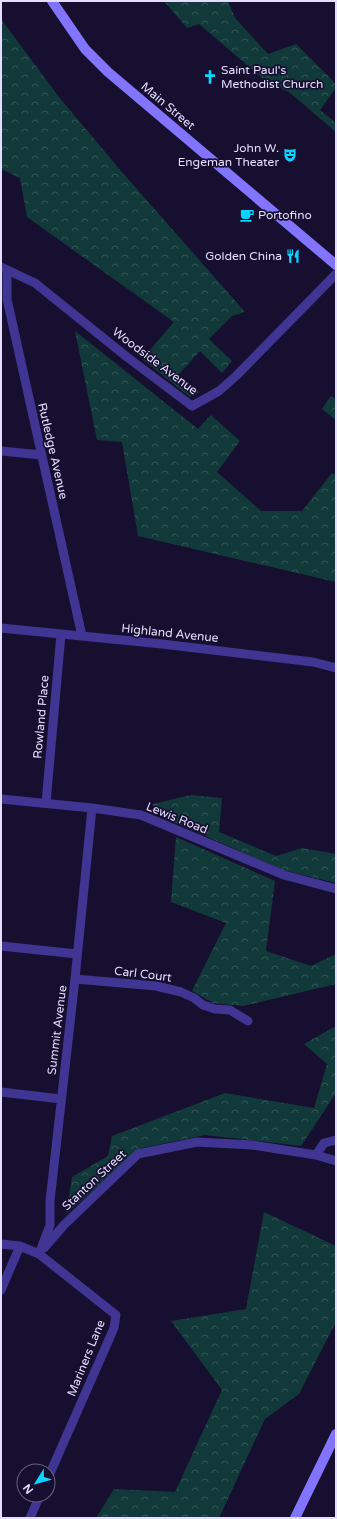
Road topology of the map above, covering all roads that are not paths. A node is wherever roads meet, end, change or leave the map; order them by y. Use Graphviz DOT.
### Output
graph roads {
  1 [pos="52,1"];
  2 [pos="336,265"];
  3 [pos="4,269"];
  4 [pos="336,274"];
  5 [pos="1,451"];
  6 [pos="42,455"];
  7 [pos="1,628"];
  8 [pos="61,634"];
  9 [pos="82,636"];
  10 [pos="336,668"];
  11 [pos="1,799"];
  12 [pos="46,803"];
  13 [pos="92,808"];
  14 [pos="336,889"];
  15 [pos="1,946"];
  16 [pos="77,954"];
  17 [pos="75,979"];
  18 [pos="248,1021"];
  19 [pos="1,1092"];
  20 [pos="61,1099"];
  21 [pos="336,1140"];
  22 [pos="316,1155"];
  23 [pos="336,1160"];
  24 [pos="1,1244"];
  25 [pos="20,1246"];
  26 [pos="39,1254"];
  27 [pos="1,1290"];
  28 [pos="336,1434"];
  29 [pos="55,1463"];
  30 [pos="37,1503"];
  31 [pos="30,1518"];
  32 [pos="295,1518"];
  1 -- 2 [label="main road, Main Street"];
  3 -- 4 [label="street, Woodside Avenue"];
  3 -- 6 [label="street, Rutledge Avenue"];
  5 -- 6 [label="street"];
  6 -- 9 [label="street, Rutledge Avenue"];
  7 -- 8 [label="street, Highland Avenue"];
  8 -- 9 [label="street, Highland Avenue"];
  8 -- 12 [label="street, Rowland Place"];
  9 -- 10 [label="street, Highland Avenue"];
  11 -- 12 [label="street, Lewis Road"];
  12 -- 13 [label="street, Lewis Road"];
  13 -- 14 [label="street, Lewis Road"];
  13 -- 16 [label="street, Summit Avenue"];
  15 -- 16 [label="street"];
  16 -- 17 [label="street, Summit Avenue"];
  17 -- 18 [label="street, Carl Court"];
  17 -- 20 [label="street, Summit Avenue"];
  19 -- 20 [label="street"];
  20 -- 26 [label="street, Summit Avenue"];
  21 -- 22 [label="street"];
  22 -- 23 [label="street, Stanton Street"];
  22 -- 26 [label="street, Stanton Street"];
  24 -- 25 [label="street"];
  25 -- 26 [label="street"];
  25 -- 27 [label="street"];
  26 -- 29 [label="street, Mariners Lane"];
  28 -- 32 [label="main road"];
  30 -- 31 [label="street"];
}
